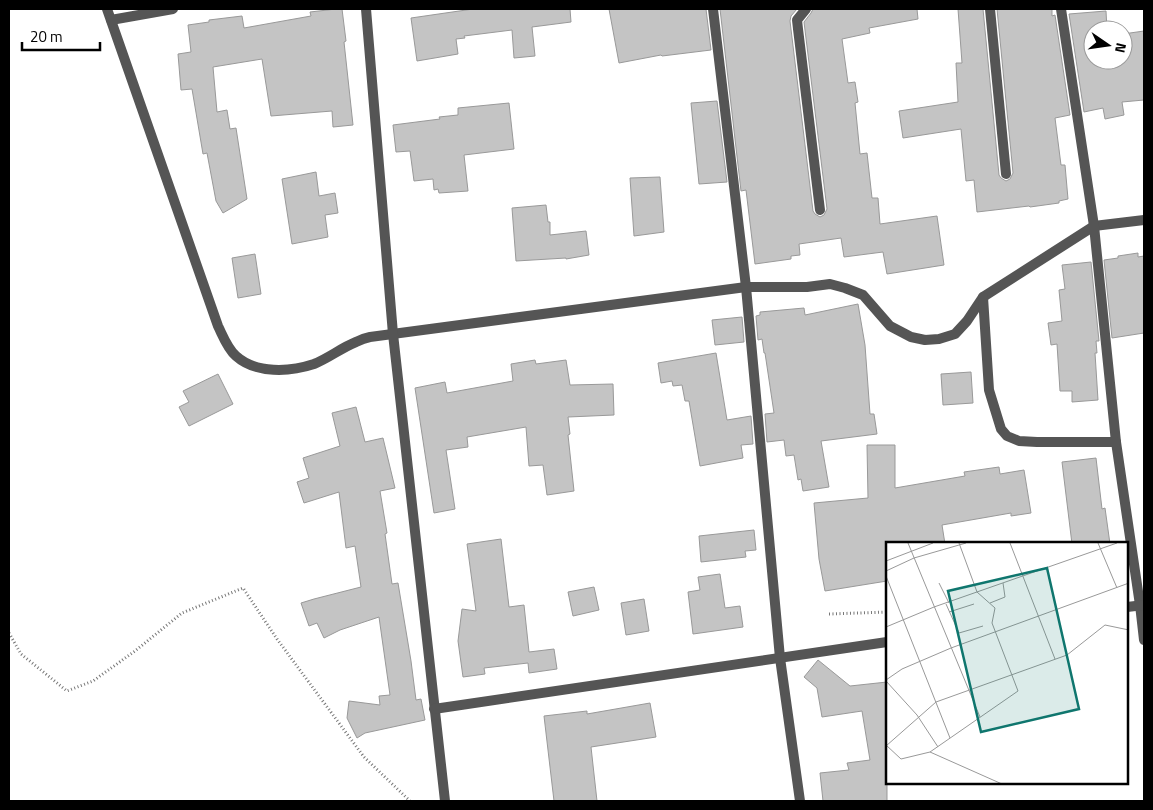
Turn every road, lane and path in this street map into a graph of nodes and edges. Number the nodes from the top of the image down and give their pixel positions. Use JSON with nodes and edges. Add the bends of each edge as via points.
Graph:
{"nodes":[{"id":1,"x":107,"y":9,"type":"edge"},
{"id":2,"x":173,"y":9,"type":"edge"},
{"id":3,"x":366,"y":9,"type":"edge"},
{"id":4,"x":713,"y":9,"type":"edge"},
{"id":5,"x":806,"y":9,"type":"edge"},
{"id":6,"x":990,"y":9,"type":"edge"},
{"id":7,"x":1061,"y":9,"type":"edge"},
{"id":8,"x":111,"y":20,"type":"junction"},
{"id":9,"x":1006,"y":174,"type":"dead end"},
{"id":10,"x":820,"y":210,"type":"dead end"},
{"id":11,"x":1144,"y":220,"type":"edge"},
{"id":12,"x":1094,"y":226,"type":"junction"},
{"id":13,"x":746,"y":288,"type":"junction"},
{"id":14,"x":983,"y":297,"type":"junction"},
{"id":15,"x":393,"y":334,"type":"junction"},
{"id":16,"x":1116,"y":442,"type":"junction"},
{"id":17,"x":1142,"y":605,"type":"edge"},
{"id":18,"x":1128,"y":607,"type":"edge"},
{"id":19,"x":886,"y":612,"type":"edge"},
{"id":20,"x":830,"y":614,"type":"dead end"},
{"id":21,"x":9,"y":633,"type":"edge"},
{"id":22,"x":1144,"y":640,"type":"edge"},
{"id":23,"x":886,"y":642,"type":"edge"},
{"id":24,"x":780,"y":658,"type":"junction"},
{"id":25,"x":434,"y":709,"type":"junction"},
{"id":26,"x":410,"y":801,"type":"edge"},
{"id":27,"x":444,"y":801,"type":"edge"},
{"id":28,"x":800,"y":801,"type":"edge"}],
"edges":[{"from":1,"to":8,"type":"street"},
{"from":2,"to":8,"type":"street"},
{"from":3,"to":15,"type":"street"},
{"from":4,"to":13,"type":"street"},
{"from":5,"to":10,"type":"street","via":[[797,20]]},
{"from":6,"to":9,"type":"street"},
{"from":7,"to":12,"type":"street"},
{"from":8,"to":15,"type":"street","via":[[218,326],[235,355],[257,368],[294,368],[314,364],[370,337]]},
{"from":11,"to":12,"type":"street"},
{"from":12,"to":14,"type":"street"},
{"from":12,"to":16,"type":"street"},
{"from":13,"to":14,"type":"street","via":[[830,284],[845,288],[863,295],[890,326],[925,340],[955,334]]},
{"from":13,"to":15,"type":"street"},
{"from":13,"to":24,"type":"street"},
{"from":14,"to":16,"type":"street","via":[[989,390],[1001,429],[1007,436],[1019,441],[1037,442]]},
{"from":15,"to":25,"type":"street"},
{"from":16,"to":17,"type":"street"},
{"from":17,"to":18,"type":"street"},
{"from":17,"to":22,"type":"street"},
{"from":19,"to":20,"type":"path"},
{"from":21,"to":26,"type":"path","via":[[21,654],[67,691],[93,681],[182,613],[243,588],[364,758]]},
{"from":23,"to":24,"type":"street"},
{"from":24,"to":25,"type":"street"},
{"from":24,"to":28,"type":"street"},
{"from":25,"to":27,"type":"street"}]}
